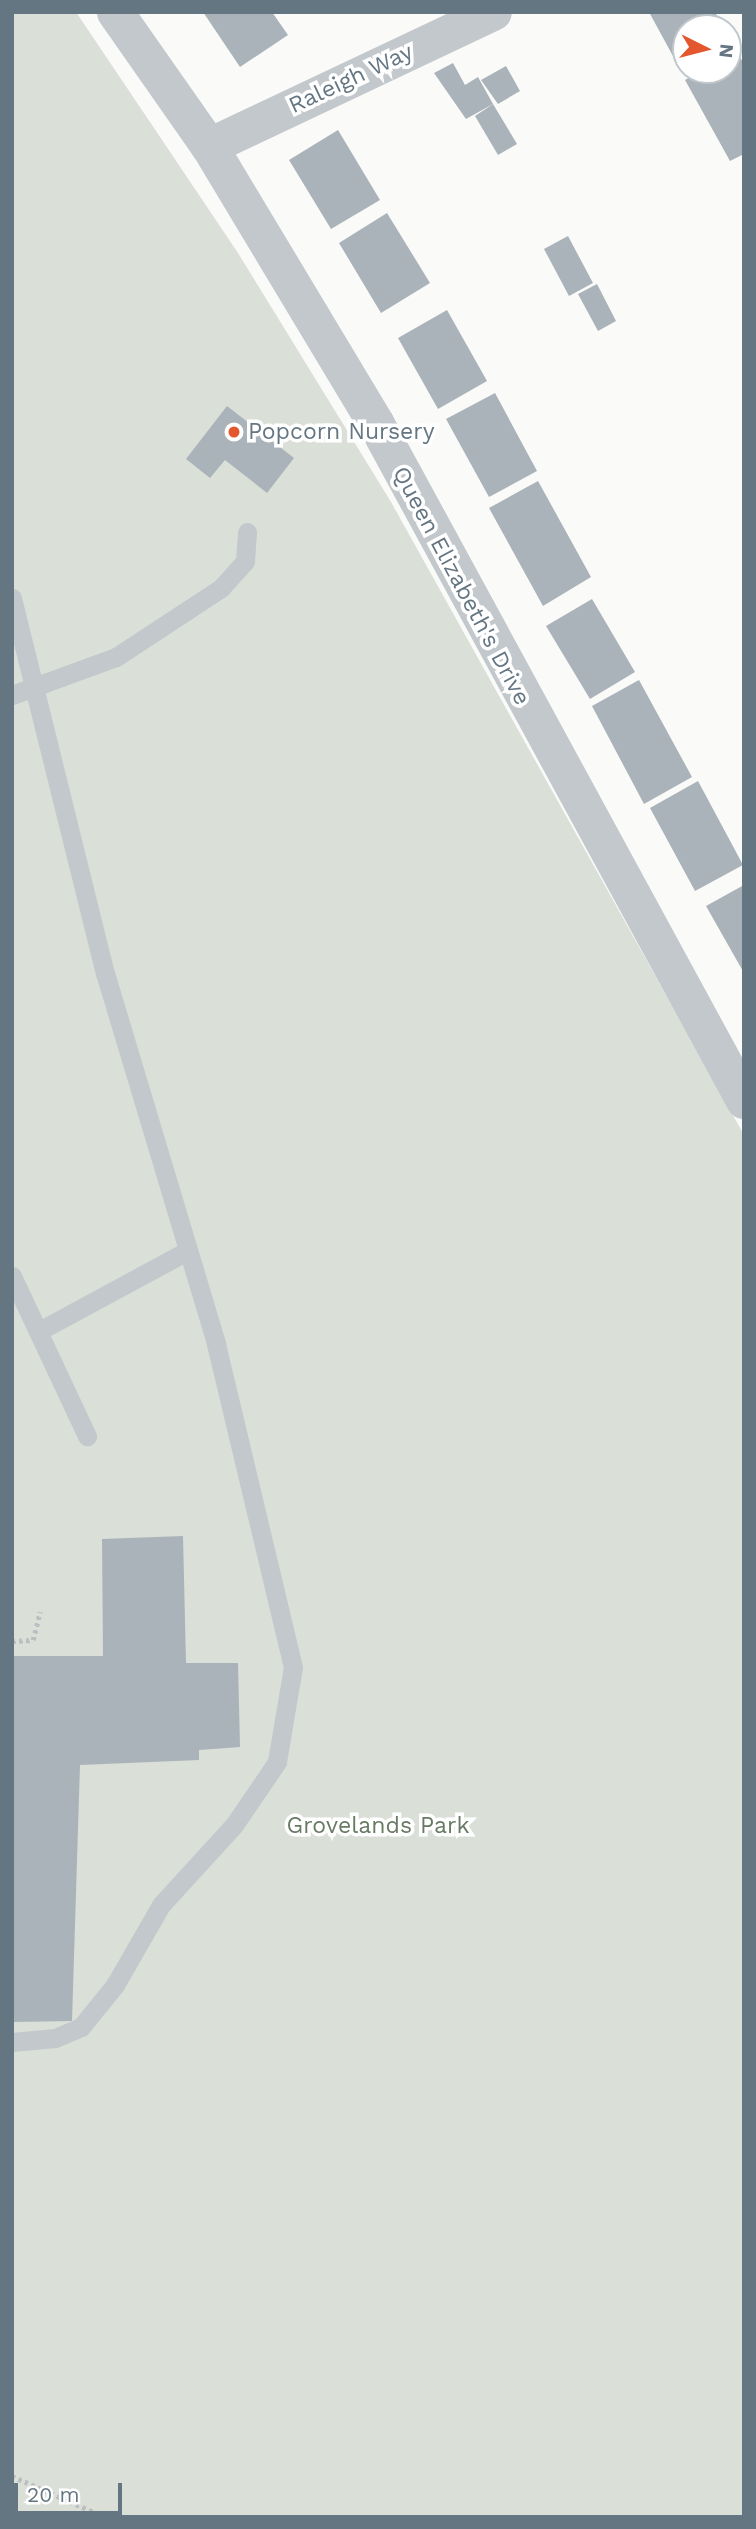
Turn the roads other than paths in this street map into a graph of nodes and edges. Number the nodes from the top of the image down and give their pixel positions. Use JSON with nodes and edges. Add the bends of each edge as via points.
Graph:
{"nodes":[{"id":1,"x":115,"y":12,"type":"edge"},
{"id":2,"x":493,"y":12,"type":"edge"},
{"id":3,"x":209,"y":146,"type":"junction"},
{"id":4,"x":247,"y":532,"type":"dead end"},
{"id":5,"x":12,"y":597,"type":"edge"},
{"id":6,"x":35,"y":688,"type":"junction"},
{"id":7,"x":12,"y":695,"type":"edge"},
{"id":8,"x":744,"y":1100,"type":"edge"},
{"id":9,"x":187,"y":1251,"type":"junction"},
{"id":10,"x":12,"y":1276,"type":"edge"},
{"id":11,"x":39,"y":1331,"type":"junction"},
{"id":12,"x":87,"y":1436,"type":"dead end"},
{"id":13,"x":12,"y":2042,"type":"edge"}],
"edges":[{"from":1,"to":3,"type":"street","name":"Queen Elizabeth's Drive"},
{"from":2,"to":3,"type":"street","name":"Raleigh Way"},
{"from":3,"to":8,"type":"street","name":"Queen Elizabeth's Drive","via":[[376,424]]},
{"from":4,"to":6,"type":"lane","via":[[245,561],[221,588],[116,657]]},
{"from":5,"to":6,"type":"lane"},
{"from":6,"to":7,"type":"lane"},
{"from":6,"to":9,"type":"lane","via":[[105,973]]},
{"from":9,"to":11,"type":"lane"},
{"from":9,"to":13,"type":"lane","via":[[216,1344],[293,1668],[277,1762],[234,1825],[162,1905],[115,1985],[80,2027],[55,2038]]},
{"from":10,"to":11,"type":"lane"},
{"from":11,"to":12,"type":"lane"}]}
